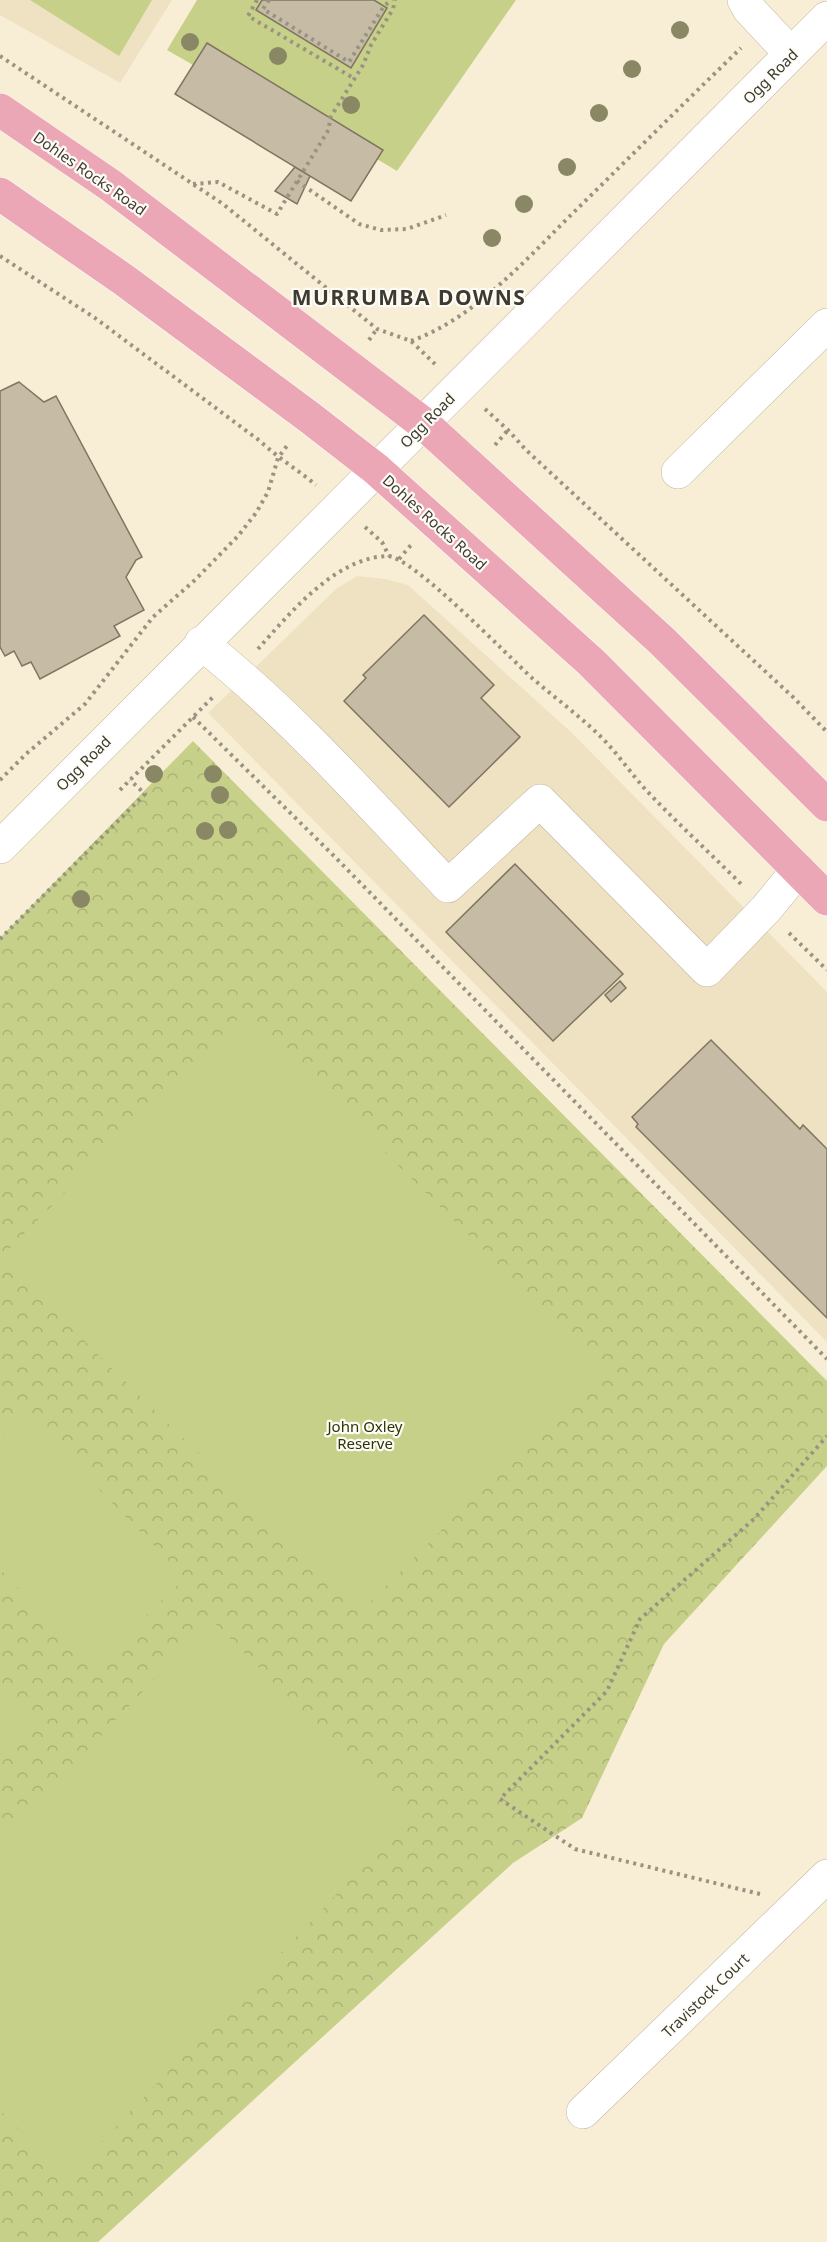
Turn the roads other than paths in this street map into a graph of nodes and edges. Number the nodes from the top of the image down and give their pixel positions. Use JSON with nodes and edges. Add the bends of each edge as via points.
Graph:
{"nodes":[{"id":1,"x":744,"y":0,"type":"edge"},
{"id":2,"x":827,"y":18,"type":"edge"},
{"id":3,"x":791,"y":54,"type":"junction"},
{"id":4,"x":0,"y":110,"type":"edge"},
{"id":5,"x":0,"y":195,"type":"edge"},
{"id":6,"x":827,"y":324,"type":"edge"},
{"id":7,"x":424,"y":424,"type":"junction"},
{"id":8,"x":376,"y":470,"type":"junction"},
{"id":9,"x":678,"y":472,"type":"dead end"},
{"id":10,"x":201,"y":644,"type":"junction"},
{"id":11,"x":827,"y":805,"type":"edge"},
{"id":12,"x":0,"y":847,"type":"edge"},
{"id":13,"x":798,"y":870,"type":"junction"},
{"id":14,"x":827,"y":899,"type":"edge"},
{"id":15,"x":827,"y":1876,"type":"edge"},
{"id":16,"x":583,"y":2112,"type":"dead end"}],
"edges":[{"from":1,"to":3,"type":"street"},
{"from":2,"to":3,"type":"street","name":"Ogg Road"},
{"from":3,"to":7,"type":"street","name":"Ogg Road"},
{"from":4,"to":7,"type":"main road","name":"Dohles Rocks Road","via":[[110,185]]},
{"from":5,"to":8,"type":"main road","name":"Dohles Rocks Road","via":[[124,280]]},
{"from":6,"to":9,"type":"street"},
{"from":7,"to":8,"type":"street","name":"Ogg Road"},
{"from":7,"to":11,"type":"main road","name":"Dohles Rocks Road","via":[[662,641]]},
{"from":8,"to":10,"type":"street","name":"Ogg Road"},
{"from":8,"to":13,"type":"main road","name":"Dohles Rocks Road","via":[[591,663]]},
{"from":10,"to":12,"type":"street","name":"Ogg Road"},
{"from":10,"to":13,"type":"street","via":[[238,672],[302,732],[448,886],[540,801],[707,970]]},
{"from":13,"to":14,"type":"main road","name":"Dohles Rocks Road"},
{"from":15,"to":16,"type":"street","name":"Travistock Court"}]}
